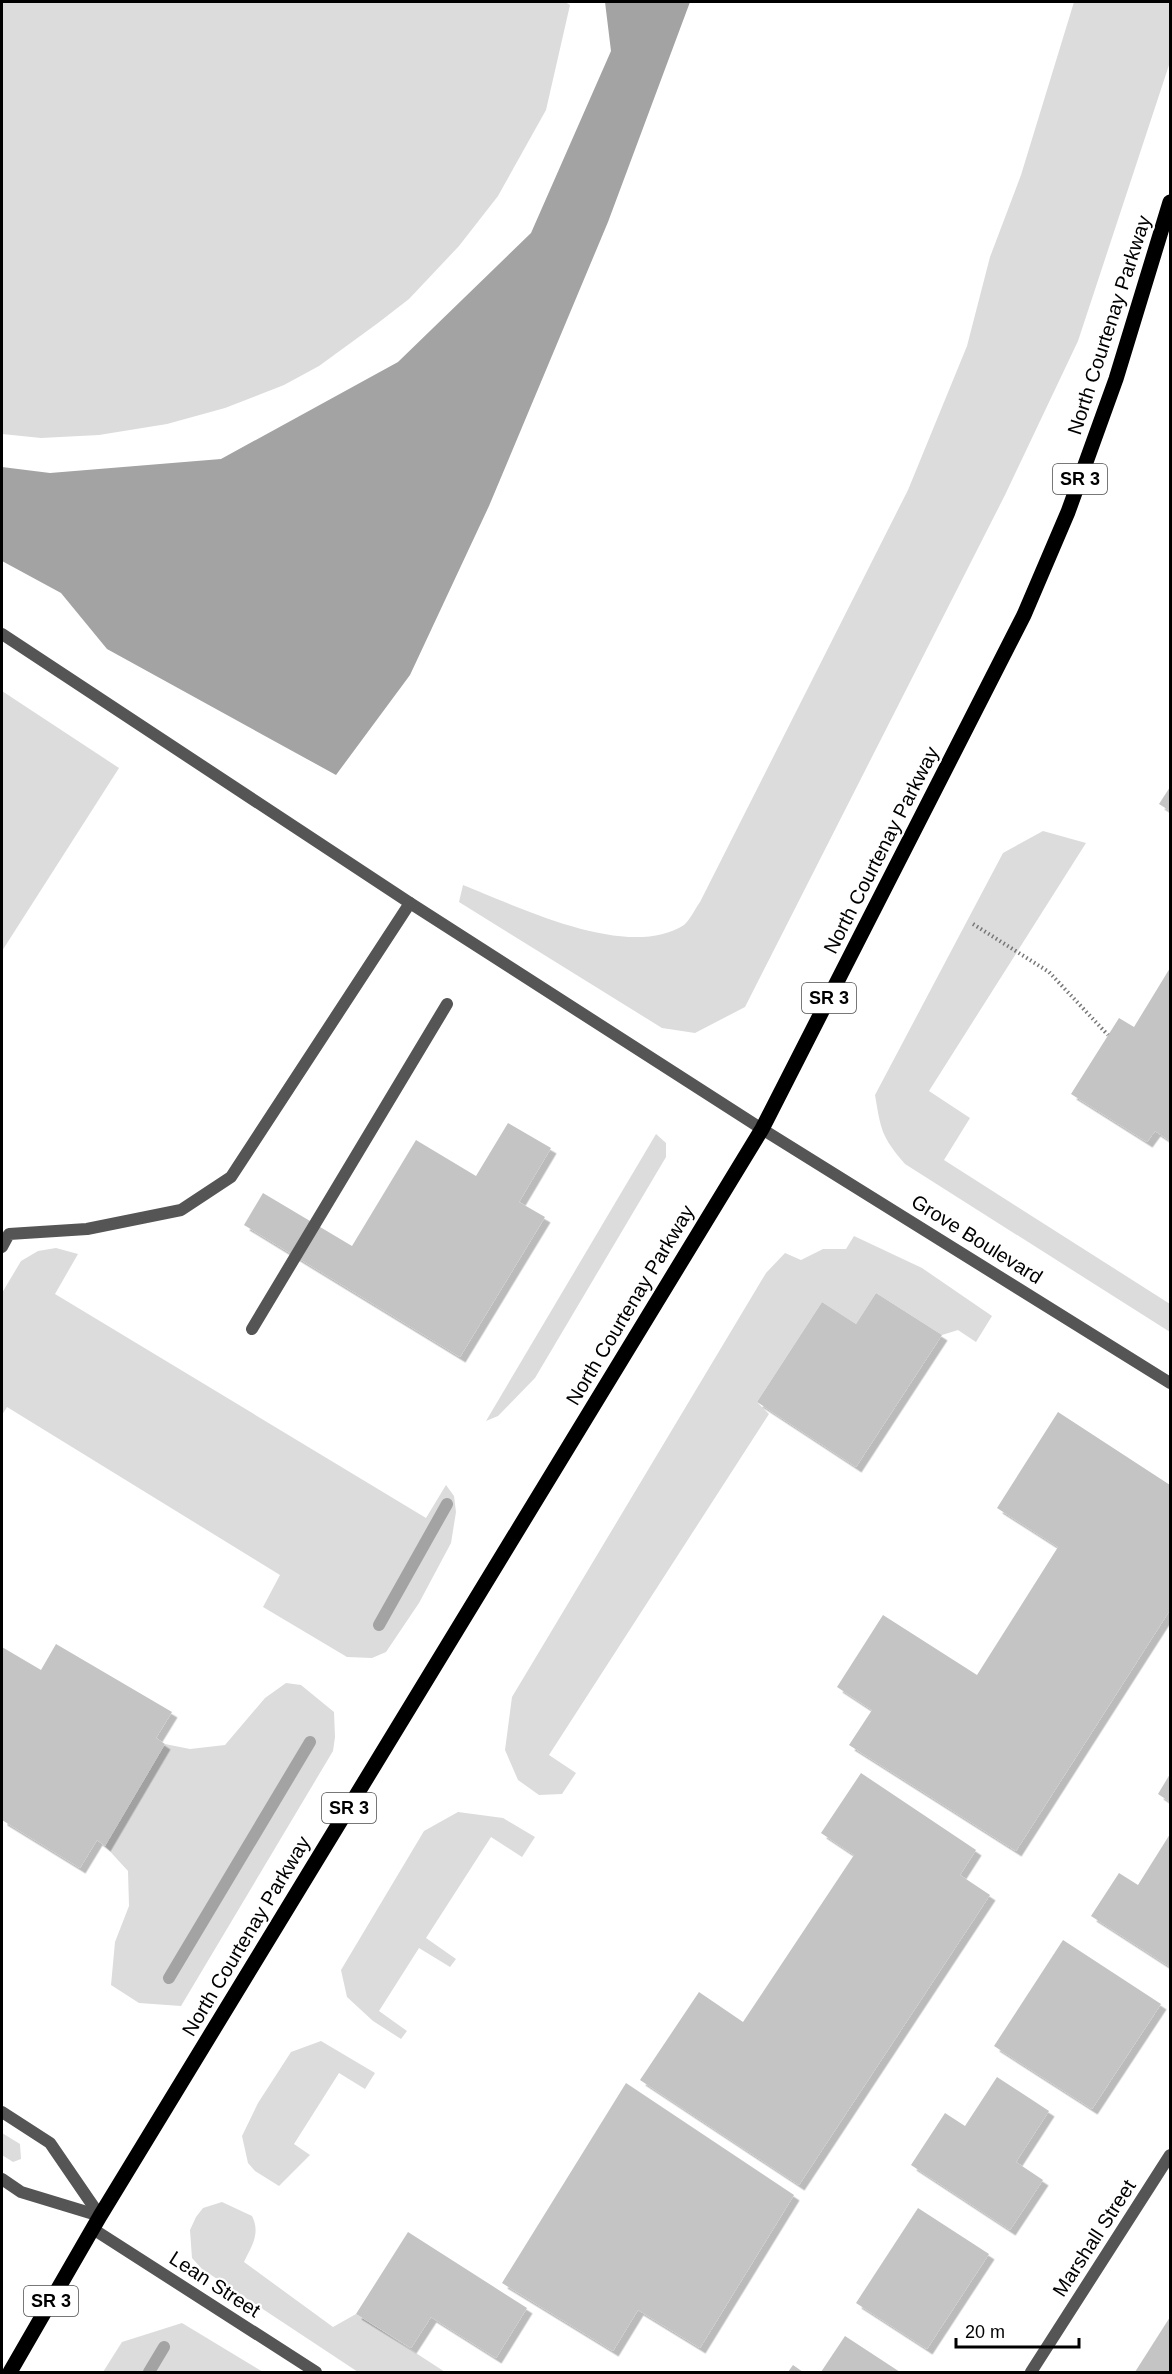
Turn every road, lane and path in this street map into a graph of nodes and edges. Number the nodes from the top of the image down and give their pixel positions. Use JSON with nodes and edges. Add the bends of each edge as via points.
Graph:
{"nodes":[{"id":1,"x":1170,"y":202,"type":"edge"},
{"id":2,"x":2,"y":634,"type":"edge"},
{"id":3,"x":411,"y":903,"type":"junction"},
{"id":4,"x":973,"y":924,"type":"dead end"},
{"id":5,"x":447,"y":1004,"type":"dead end"},
{"id":6,"x":1108,"y":1035,"type":"dead end"},
{"id":7,"x":762,"y":1129,"type":"junction"},
{"id":8,"x":2,"y":1246,"type":"edge"},
{"id":9,"x":252,"y":1329,"type":"dead end"},
{"id":10,"x":1170,"y":1383,"type":"edge"},
{"id":11,"x":2,"y":2112,"type":"edge"},
{"id":12,"x":1170,"y":2155,"type":"edge"},
{"id":13,"x":2,"y":2179,"type":"edge"},
{"id":14,"x":96,"y":2223,"type":"junction"},
{"id":15,"x":10,"y":2373,"type":"edge"},
{"id":16,"x":316,"y":2373,"type":"edge"},
{"id":17,"x":1031,"y":2373,"type":"edge"}],
"edges":[{"from":1,"to":7,"type":"main road","name":"North Courtenay Parkway","number":"SR 3","via":[[1116,379],[1068,512],[1024,615]]},
{"from":2,"to":3,"type":"street","name":"Grove Boulevard"},
{"from":3,"to":7,"type":"street","name":"Grove Boulevard"},
{"from":3,"to":8,"type":"street","via":[[231,1177],[181,1210],[87,1229],[9,1234]]},
{"from":4,"to":6,"type":"path","via":[[1049,972]]},
{"from":5,"to":9,"type":"street"},
{"from":7,"to":10,"type":"street","name":"Grove Boulevard"},
{"from":7,"to":14,"type":"main road","name":"North Courtenay Parkway","number":"SR 3"},
{"from":11,"to":14,"type":"street","via":[[50,2143]]},
{"from":12,"to":17,"type":"street","name":"Marshall Street"},
{"from":13,"to":14,"type":"street","via":[[21,2192]]},
{"from":14,"to":15,"type":"main road","name":"North Courtenay Parkway","number":"SR 3"},
{"from":14,"to":16,"type":"street","name":"Lean Street"}]}
